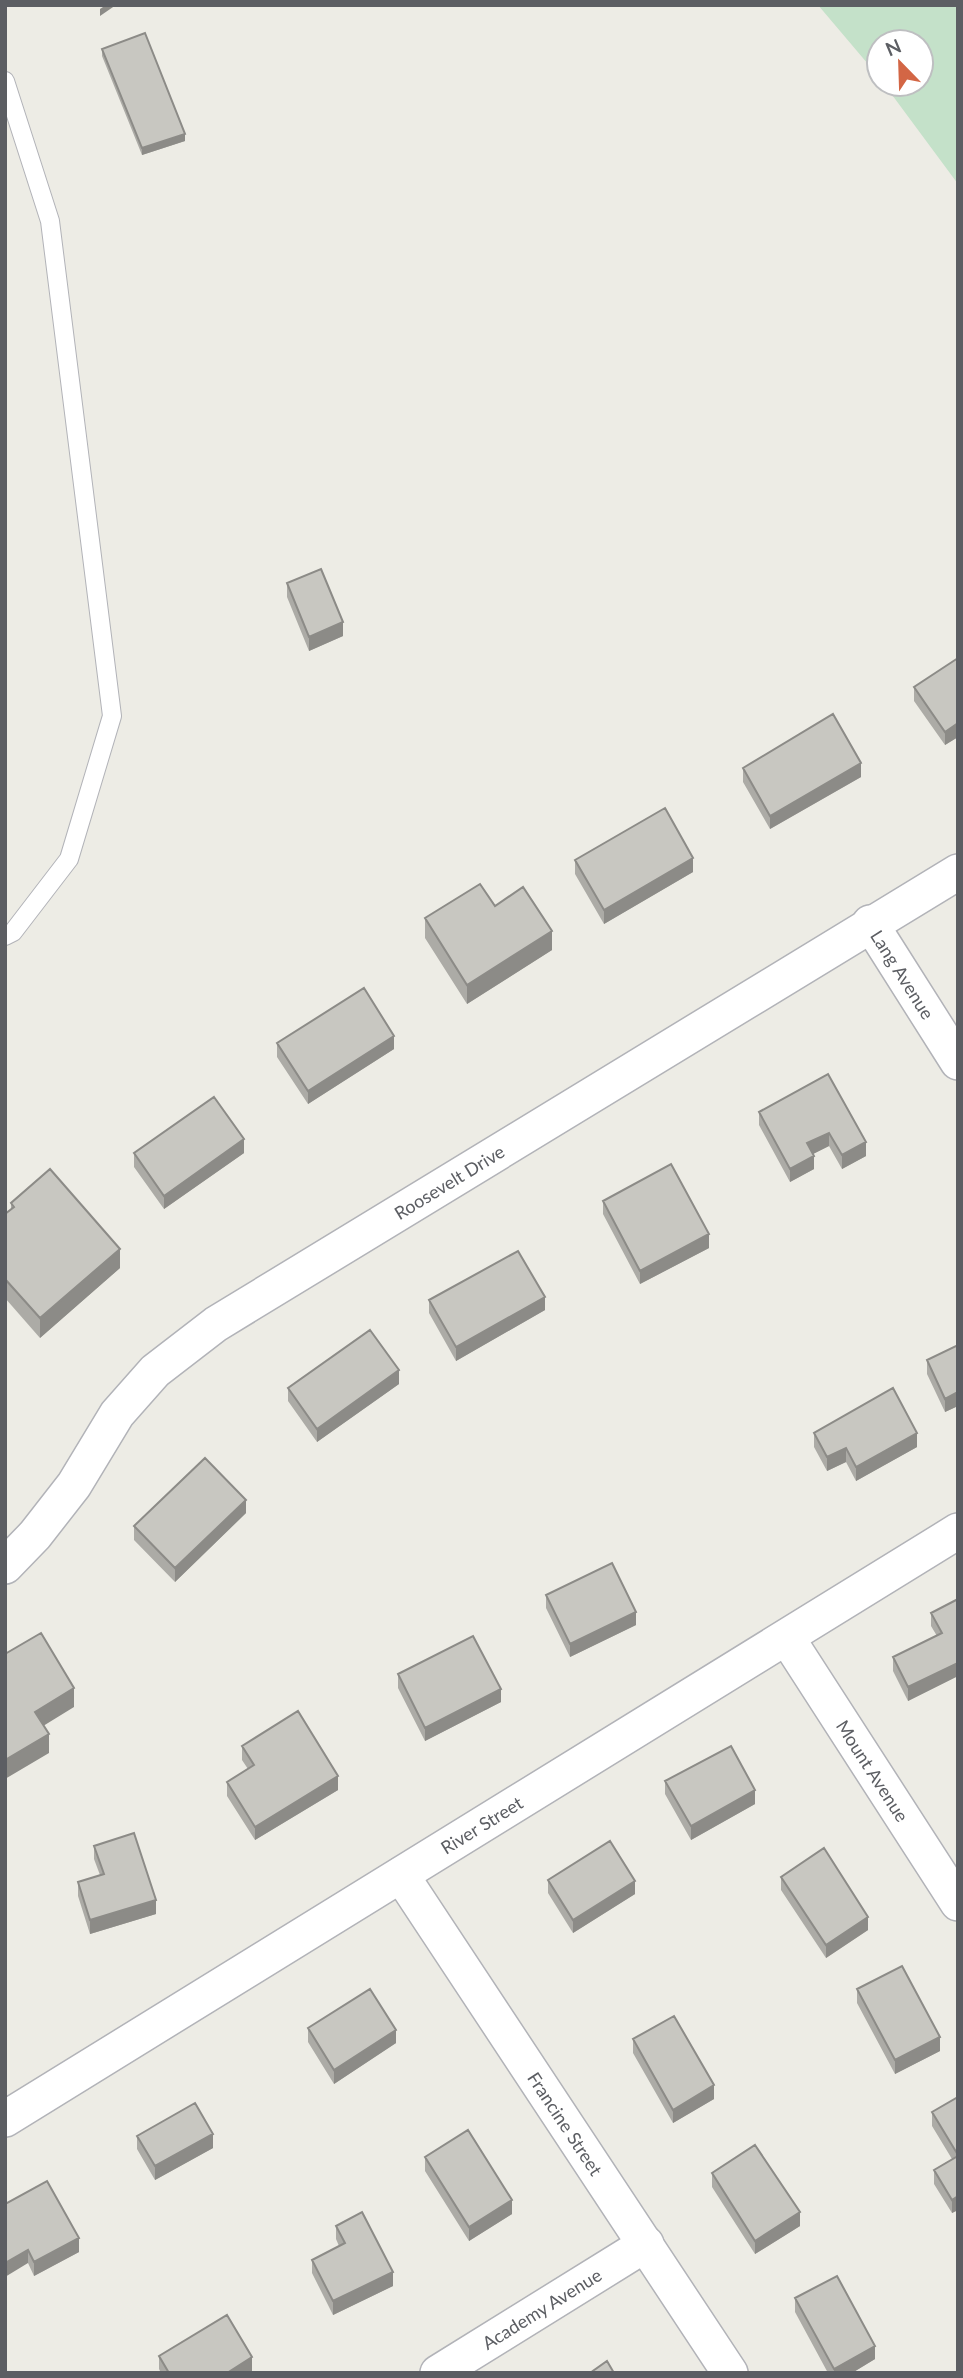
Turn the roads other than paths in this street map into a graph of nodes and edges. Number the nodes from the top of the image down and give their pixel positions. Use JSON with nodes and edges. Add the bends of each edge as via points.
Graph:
{"nodes":[{"id":1,"x":5,"y":81,"type":"edge"},
{"id":2,"x":958,"y":872,"type":"edge"},
{"id":3,"x":870,"y":923,"type":"junction"},
{"id":4,"x":5,"y":936,"type":"edge"},
{"id":5,"x":958,"y":1062,"type":"edge"},
{"id":6,"x":958,"y":1531,"type":"edge"},
{"id":7,"x":5,"y":1566,"type":"edge"},
{"id":8,"x":787,"y":1638,"type":"junction"},
{"id":9,"x":401,"y":1875,"type":"junction"},
{"id":10,"x":958,"y":1903,"type":"edge"},
{"id":11,"x":5,"y":2119,"type":"edge"},
{"id":12,"x":646,"y":2244,"type":"junction"},
{"id":13,"x":438,"y":2373,"type":"edge"},
{"id":14,"x":730,"y":2373,"type":"edge"}],
"edges":[{"from":1,"to":4,"type":"lane","via":[[50,221],[112,716],[69,859],[13,932]]},
{"from":2,"to":3,"type":"street","name":"Roosevelt Drive"},
{"from":3,"to":5,"type":"street","name":"Lang Avenue"},
{"from":3,"to":7,"type":"street","name":"Roosevelt Drive","via":[[216,1324],[155,1371],[117,1414],[74,1485]]},
{"from":6,"to":8,"type":"street","name":"River Street"},
{"from":8,"to":9,"type":"street","name":"River Street"},
{"from":8,"to":10,"type":"street","name":"Mount Avenue"},
{"from":9,"to":11,"type":"street","name":"River Street"},
{"from":9,"to":12,"type":"street","name":"Francine Street"},
{"from":12,"to":13,"type":"street","name":"Academy Avenue"},
{"from":12,"to":14,"type":"street","name":"Francine Street"}]}
